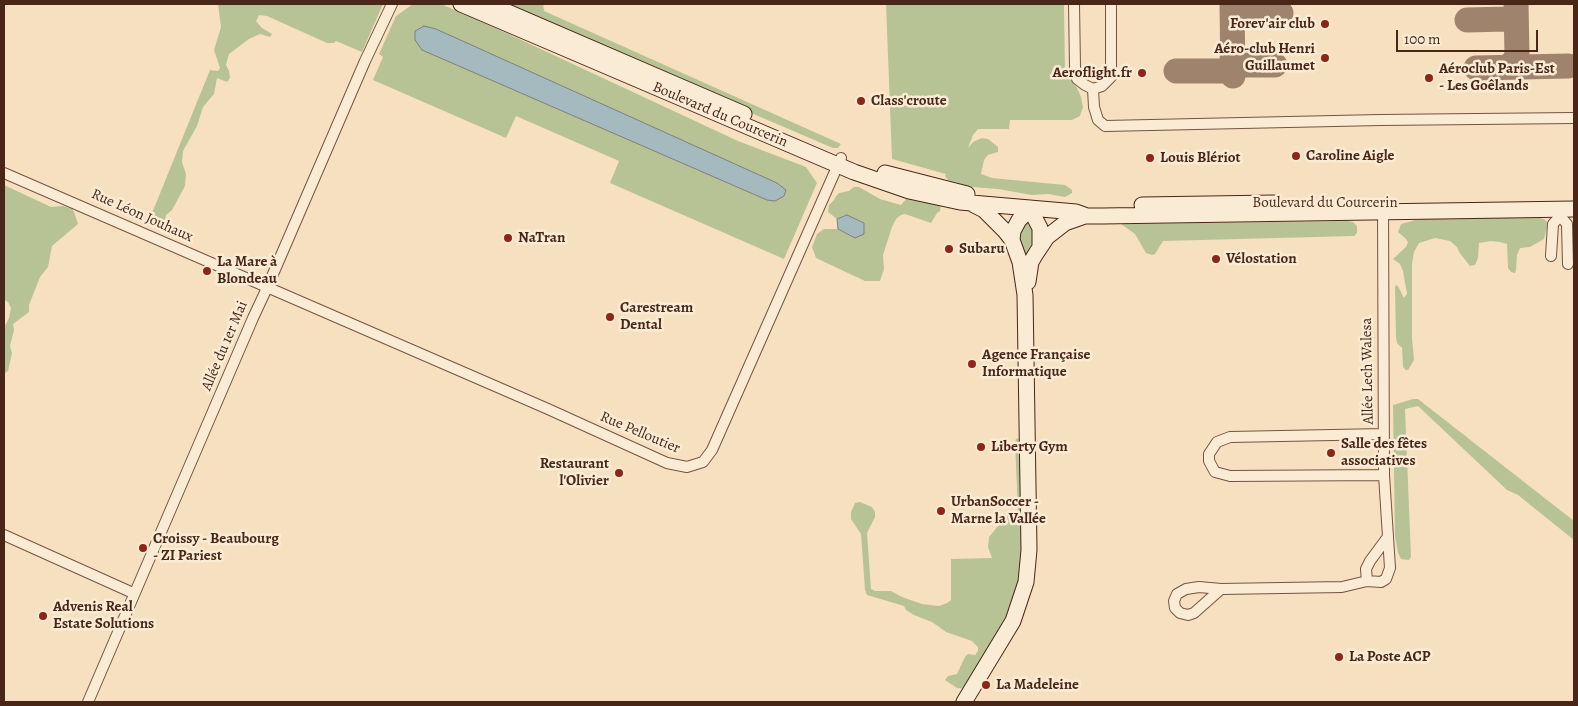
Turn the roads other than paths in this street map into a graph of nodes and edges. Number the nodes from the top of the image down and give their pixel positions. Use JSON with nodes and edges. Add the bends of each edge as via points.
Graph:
{"nodes":[{"id":1,"x":392,"y":4,"type":"edge"},
{"id":2,"x":461,"y":4,"type":"edge"},
{"id":3,"x":489,"y":4,"type":"edge"},
{"id":4,"x":1074,"y":4,"type":"edge"},
{"id":5,"x":1111,"y":4,"type":"edge"},
{"id":6,"x":1093,"y":89,"type":"junction"},
{"id":7,"x":1574,"y":118,"type":"edge"},
{"id":8,"x":840,"y":162,"type":"junction"},
{"id":9,"x":4,"y":173,"type":"edge"},
{"id":10,"x":979,"y":204,"type":"junction"},
{"id":11,"x":1566,"y":207,"type":"edge"},
{"id":12,"x":1383,"y":208,"type":"junction"},
{"id":13,"x":1030,"y":209,"type":"junction"},
{"id":14,"x":1081,"y":214,"type":"junction"},
{"id":15,"x":1012,"y":240,"type":"junction"},
{"id":16,"x":1040,"y":245,"type":"junction"},
{"id":17,"x":1551,"y":256,"type":"dead end"},
{"id":18,"x":1568,"y":264,"type":"dead end"},
{"id":19,"x":267,"y":288,"type":"junction"},
{"id":20,"x":1025,"y":295,"type":"junction"},
{"id":21,"x":1384,"y":434,"type":"junction"},
{"id":22,"x":1384,"y":475,"type":"junction"},
{"id":23,"x":4,"y":535,"type":"edge"},
{"id":24,"x":1387,"y":538,"type":"junction"},
{"id":25,"x":1368,"y":581,"type":"junction"},
{"id":26,"x":1220,"y":589,"type":"dead end"},
{"id":27,"x":134,"y":593,"type":"junction"},
{"id":28,"x":88,"y":702,"type":"edge"},
{"id":29,"x":964,"y":702,"type":"edge"}],
"edges":[{"from":1,"to":19,"type":"street","name":"Allée du 1er Mai"},
{"from":2,"to":8,"type":"main road","name":"Boulevard du Courcerin"},
{"from":3,"to":8,"type":"main road","name":"Boulevard du Courcerin","via":[[630,64]]},
{"from":4,"to":6,"type":"street","via":[[1077,79]]},
{"from":5,"to":6,"type":"street","via":[[1111,77]]},
{"from":6,"to":7,"type":"street","via":[[1098,120],[1105,126]]},
{"from":8,"to":10,"type":"main road","name":"Boulevard du Courcerin","via":[[909,190]]},
{"from":8,"to":19,"type":"street","name":"Rue Pelloutier","via":[[717,440],[707,458],[692,467],[667,463]]},
{"from":9,"to":19,"type":"street","name":"Rue Léon Jouhaux"},
{"from":10,"to":13,"type":"main road","name":"Boulevard du Courcerin"},
{"from":10,"to":15,"type":"main road"},
{"from":11,"to":12,"type":"main road","name":"Boulevard du Courcerin"},
{"from":11,"to":17,"type":"street","via":[[1553,224]]},
{"from":11,"to":18,"type":"street"},
{"from":12,"to":14,"type":"main road","name":"Boulevard du Courcerin","via":[[1243,203],[1126,205],[1094,207]]},
{"from":12,"to":21,"type":"street","name":"Allée Lech Walesa"},
{"from":13,"to":14,"type":"main road","name":"Boulevard du Courcerin"},
{"from":13,"to":15,"type":"main road","via":[[1019,220]]},
{"from":13,"to":16,"type":"main road","via":[[1040,228]]},
{"from":14,"to":16,"type":"main road"},
{"from":15,"to":20,"type":"main road","via":[[1020,262]]},
{"from":16,"to":20,"type":"main road","via":[[1032,262]]},
{"from":19,"to":27,"type":"street","name":"Allée du 1er Mai"},
{"from":20,"to":29,"type":"main road","via":[[1029,542],[1026,582],[1012,621]]},
{"from":21,"to":22,"type":"street","name":"Allée Lech Walesa"},
{"from":21,"to":22,"type":"street","via":[[1230,437],[1217,442],[1209,454],[1209,461],[1215,472],[1230,476]]},
{"from":22,"to":24,"type":"street","name":"Allée Lech Walesa"},
{"from":23,"to":27,"type":"street"},
{"from":24,"to":25,"type":"street","via":[[1366,569]]},
{"from":24,"to":25,"type":"street","name":"Allée Lech Walesa","via":[[1389,574],[1381,582]]},
{"from":25,"to":26,"type":"street","name":"Allée Lech Walesa","via":[[1342,587]]},
{"from":27,"to":28,"type":"street","name":"Allée du 1er Mai"}]}
